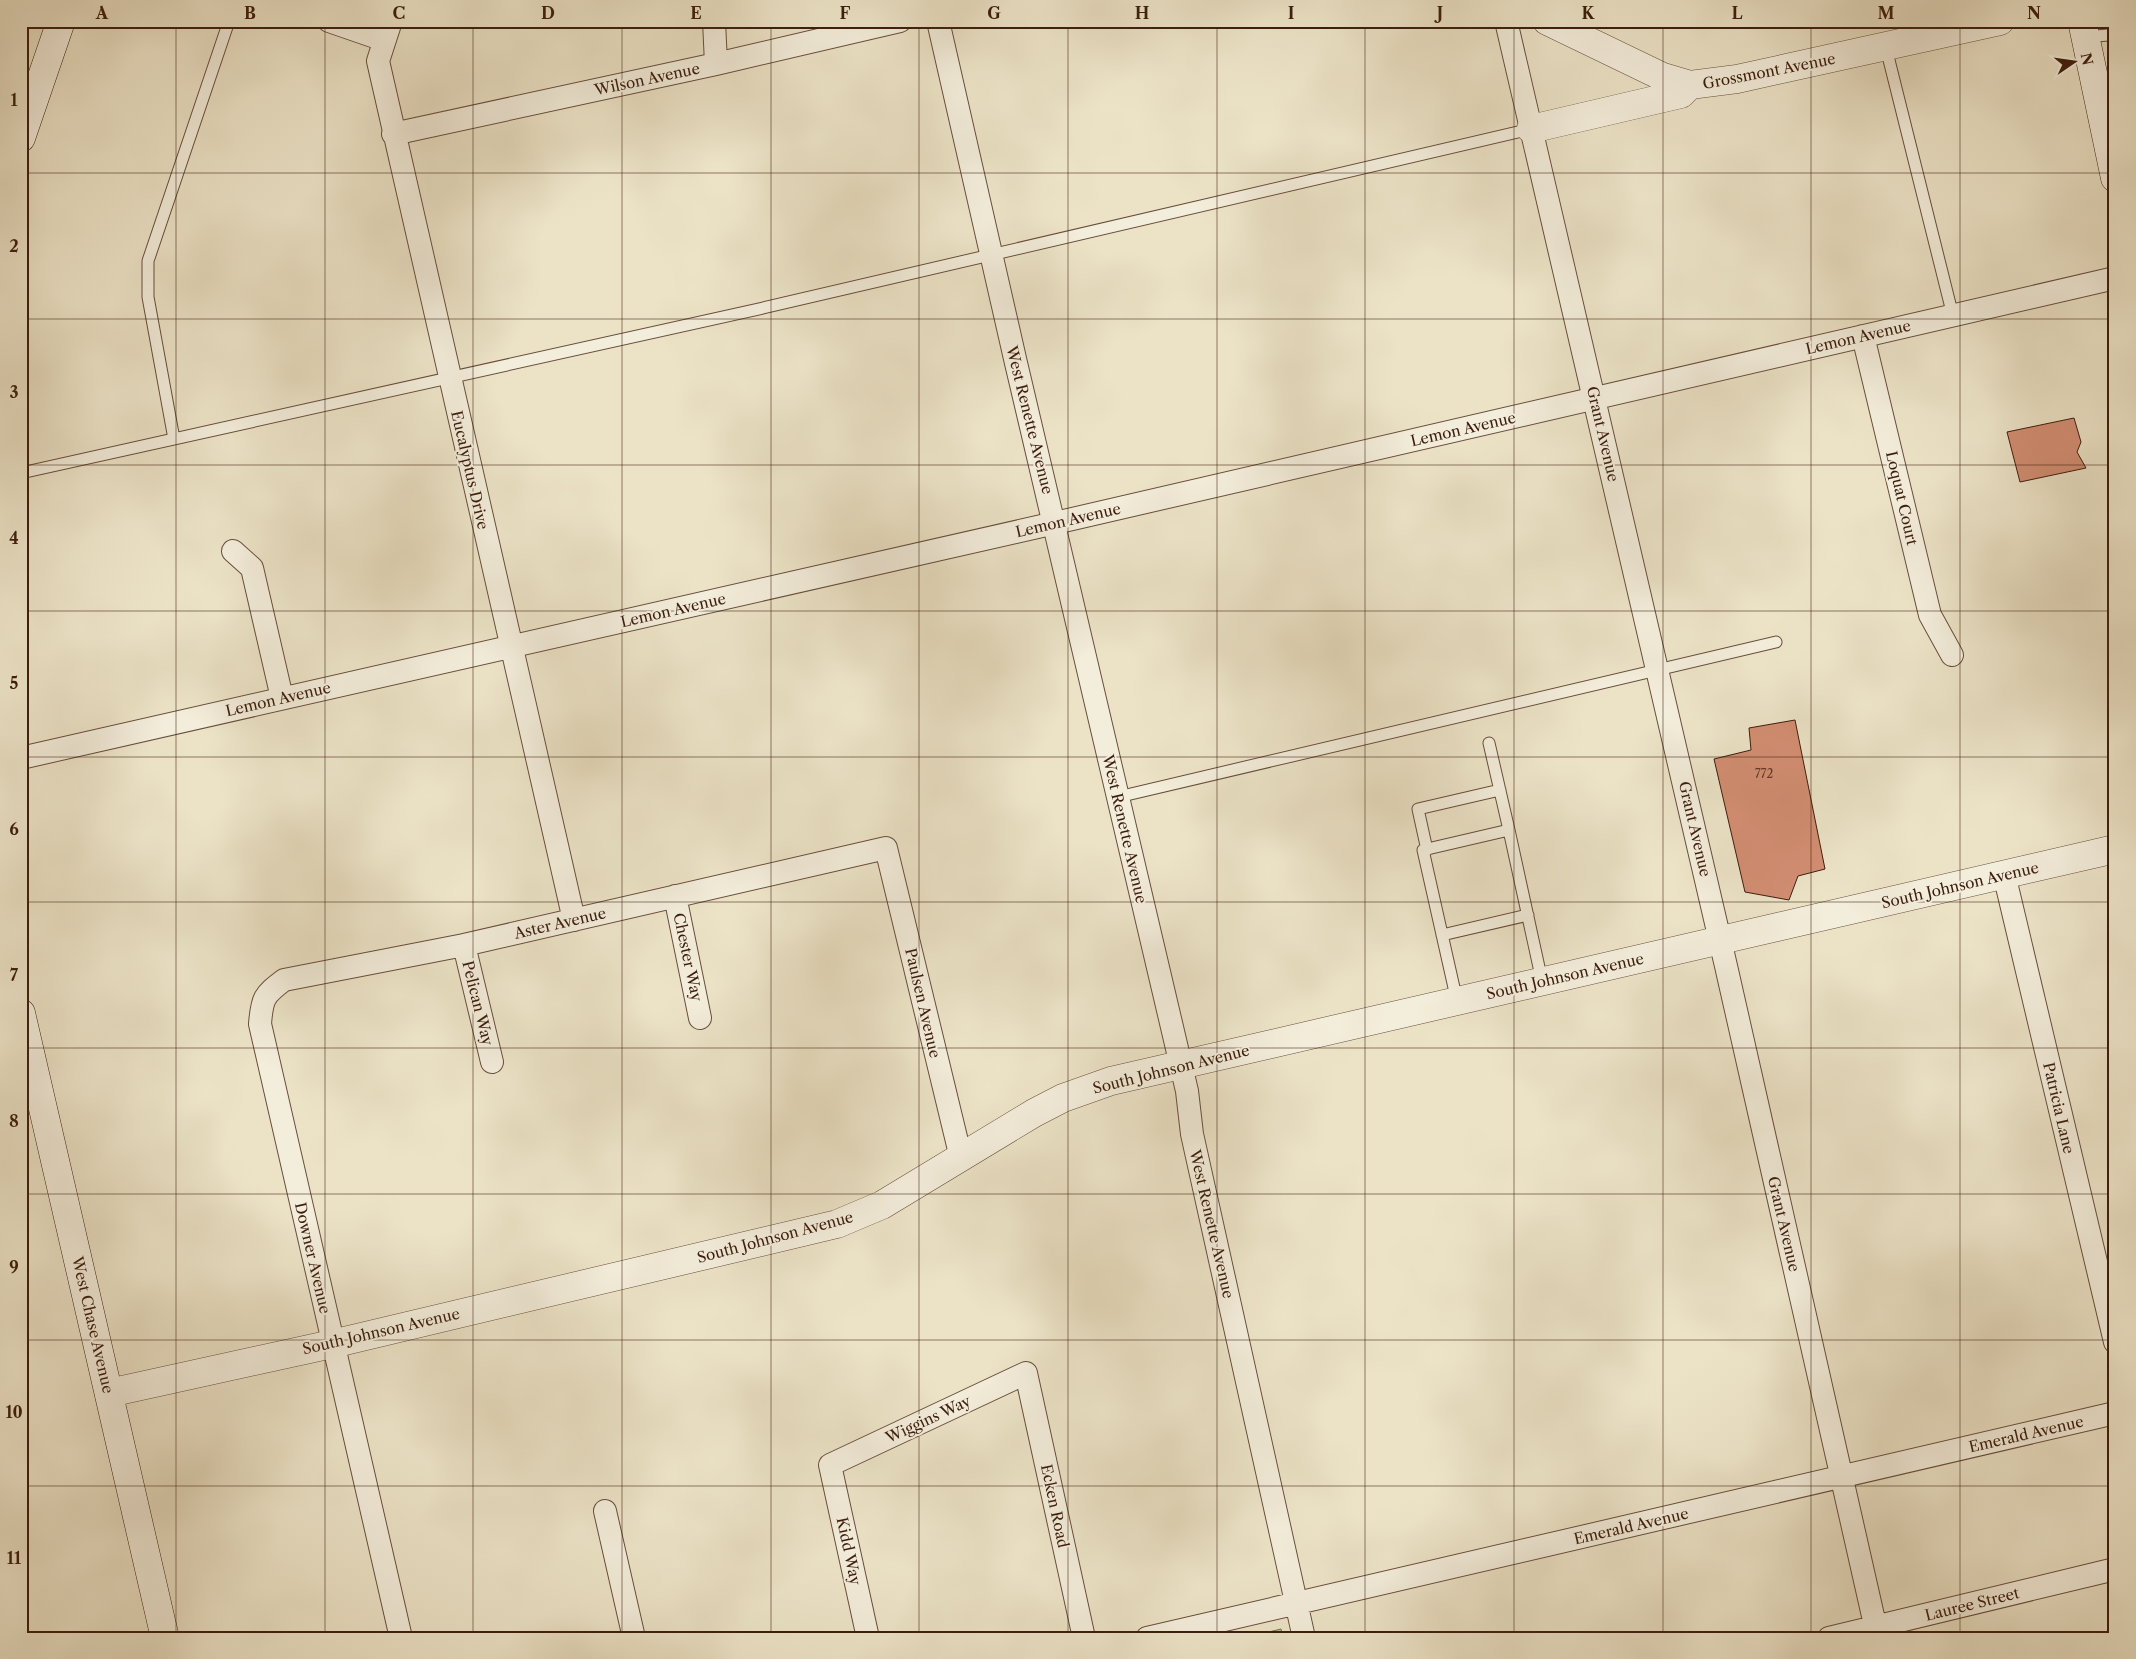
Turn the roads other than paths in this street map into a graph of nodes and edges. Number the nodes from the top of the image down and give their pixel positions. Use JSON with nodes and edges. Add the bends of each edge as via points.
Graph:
{"nodes":[{"id":1,"x":62,"y":21,"type":"edge"},
{"id":2,"x":229,"y":21,"type":"edge"},
{"id":3,"x":329,"y":21,"type":"edge"},
{"id":4,"x":714,"y":21,"type":"edge"},
{"id":5,"x":900,"y":21,"type":"edge"},
{"id":6,"x":938,"y":21,"type":"edge"},
{"id":7,"x":1506,"y":21,"type":"edge"},
{"id":8,"x":1547,"y":21,"type":"edge"},
{"id":9,"x":1986,"y":23,"type":"edge"},
{"id":10,"x":2084,"y":29,"type":"edge"},
{"id":11,"x":387,"y":31,"type":"edge"},
{"id":12,"x":2115,"y":39,"type":"edge"},
{"id":13,"x":1886,"y":48,"type":"junction"},
{"id":14,"x":716,"y":64,"type":"junction"},
{"id":15,"x":1690,"y":85,"type":"junction"},
{"id":16,"x":1531,"y":129,"type":"junction"},
{"id":17,"x":393,"y":134,"type":"junction"},
{"id":18,"x":21,"y":138,"type":"edge"},
{"id":19,"x":2115,"y":178,"type":"edge"},
{"id":20,"x":991,"y":255,"type":"junction"},
{"id":21,"x":2115,"y":278,"type":"edge"},
{"id":22,"x":1953,"y":316,"type":"junction"},
{"id":23,"x":1863,"y":336,"type":"junction"},
{"id":24,"x":449,"y":379,"type":"junction"},
{"id":25,"x":1594,"y":398,"type":"junction"},
{"id":26,"x":174,"y":439,"type":"junction"},
{"id":27,"x":21,"y":473,"type":"edge"},
{"id":28,"x":1055,"y":523,"type":"junction"},
{"id":29,"x":233,"y":551,"type":"dead end"},
{"id":30,"x":1776,"y":642,"type":"dead end"},
{"id":31,"x":511,"y":646,"type":"junction"},
{"id":32,"x":1952,"y":655,"type":"dead end"},
{"id":33,"x":1658,"y":669,"type":"junction"},
{"id":34,"x":282,"y":698,"type":"junction"},
{"id":35,"x":1490,"y":743,"type":"dead end"},
{"id":36,"x":21,"y":758,"type":"edge"},
{"id":37,"x":1500,"y":790,"type":"junction"},
{"id":38,"x":1118,"y":797,"type":"junction"},
{"id":39,"x":1509,"y":830,"type":"junction"},
{"id":40,"x":886,"y":848,"type":"joint"},
{"id":41,"x":2115,"y":849,"type":"edge"},
{"id":42,"x":1428,"y":850,"type":"junction"},
{"id":43,"x":2004,"y":874,"type":"junction"},
{"id":44,"x":675,"y":896,"type":"junction"},
{"id":45,"x":1528,"y":915,"type":"junction"},
{"id":46,"x":574,"y":920,"type":"junction"},
{"id":47,"x":1442,"y":935,"type":"junction"},
{"id":48,"x":1720,"y":940,"type":"junction"},
{"id":49,"x":464,"y":945,"type":"junction"},
{"id":50,"x":1542,"y":982,"type":"junction"},
{"id":51,"x":1456,"y":1001,"type":"junction"},
{"id":52,"x":21,"y":1013,"type":"edge"},
{"id":53,"x":700,"y":1018,"type":"dead end"},
{"id":54,"x":260,"y":1024,"type":"joint"},
{"id":55,"x":26,"y":1059,"type":"edge"},
{"id":56,"x":492,"y":1062,"type":"dead end"},
{"id":57,"x":1181,"y":1064,"type":"junction"},
{"id":58,"x":961,"y":1158,"type":"junction"},
{"id":59,"x":2115,"y":1342,"type":"edge"},
{"id":60,"x":332,"y":1344,"type":"junction"},
{"id":61,"x":1026,"y":1373,"type":"joint"},
{"id":62,"x":109,"y":1393,"type":"junction"},
{"id":63,"x":2115,"y":1413,"type":"edge"},
{"id":64,"x":830,"y":1465,"type":"joint"},
{"id":65,"x":1841,"y":1478,"type":"junction"},
{"id":66,"x":605,"y":1512,"type":"dead end"},
{"id":67,"x":2115,"y":1569,"type":"edge"},
{"id":68,"x":1296,"y":1604,"type":"junction"},
{"id":69,"x":1877,"y":1632,"type":"edge"},
{"id":70,"x":165,"y":1638,"type":"edge"},
{"id":71,"x":401,"y":1638,"type":"edge"},
{"id":72,"x":634,"y":1638,"type":"edge"},
{"id":73,"x":868,"y":1638,"type":"edge"},
{"id":74,"x":1084,"y":1638,"type":"edge"},
{"id":75,"x":1147,"y":1638,"type":"edge"},
{"id":76,"x":1304,"y":1638,"type":"edge"},
{"id":77,"x":1829,"y":1638,"type":"edge"}],
"edges":[{"from":1,"to":18,"type":"street"},
{"from":2,"to":26,"type":"lane","via":[[148,261],[148,297]]},
{"from":3,"to":11,"type":"street"},
{"from":4,"to":14,"type":"street"},
{"from":5,"to":14,"type":"street","name":"Wilson Avenue"},
{"from":6,"to":20,"type":"street","name":"West Renette Avenue"},
{"from":7,"to":16,"type":"street","name":"Grant Avenue"},
{"from":8,"to":15,"type":"street","name":"Grossmont Avenue","via":[[1662,77]]},
{"from":9,"to":13,"type":"street","name":"Grossmont Avenue"},
{"from":10,"to":12,"type":"lane"},
{"from":10,"to":19,"type":"street"},
{"from":11,"to":17,"type":"street","name":"Eucalyptus Drive","via":[[378,61]]},
{"from":13,"to":15,"type":"street","name":"Grossmont Avenue","via":[[1737,79]]},
{"from":13,"to":22,"type":"lane"},
{"from":14,"to":17,"type":"street","name":"Wilson Avenue"},
{"from":15,"to":16,"type":"street","via":[[1681,94]]},
{"from":16,"to":20,"type":"lane"},
{"from":16,"to":25,"type":"street","name":"Grant Avenue"},
{"from":17,"to":24,"type":"street","name":"Eucalyptus Drive"},
{"from":20,"to":24,"type":"lane"},
{"from":20,"to":28,"type":"street","name":"West Renette Avenue"},
{"from":21,"to":22,"type":"street","name":"Lemon Avenue"},
{"from":22,"to":23,"type":"street","name":"Lemon Avenue"},
{"from":23,"to":25,"type":"street","name":"Lemon Avenue"},
{"from":23,"to":32,"type":"street","name":"Loquat Court","via":[[1930,615]]},
{"from":24,"to":26,"type":"lane"},
{"from":24,"to":31,"type":"street","name":"Eucalyptus Drive"},
{"from":25,"to":28,"type":"street","name":"Lemon Avenue"},
{"from":25,"to":33,"type":"street","name":"Grant Avenue"},
{"from":26,"to":27,"type":"lane"},
{"from":28,"to":31,"type":"street","name":"Lemon Avenue"},
{"from":28,"to":38,"type":"street","name":"West Renette Avenue"},
{"from":29,"to":34,"type":"street","via":[[252,568]]},
{"from":30,"to":33,"type":"lane"},
{"from":31,"to":34,"type":"street","name":"Lemon Avenue"},
{"from":31,"to":46,"type":"street","name":"Eucalyptus Drive"},
{"from":33,"to":38,"type":"lane"},
{"from":33,"to":48,"type":"street","name":"Grant Avenue"},
{"from":34,"to":36,"type":"street","name":"Lemon Avenue"},
{"from":35,"to":37,"type":"lane"},
{"from":37,"to":39,"type":"lane"},
{"from":37,"to":42,"type":"lane","via":[[1418,809]]},
{"from":38,"to":57,"type":"street","name":"West Renette Avenue"},
{"from":39,"to":42,"type":"lane"},
{"from":39,"to":45,"type":"lane"},
{"from":40,"to":44,"type":"street","name":"Aster Avenue"},
{"from":40,"to":58,"type":"street","name":"Paulsen Avenue"},
{"from":41,"to":43,"type":"street","name":"South Johnson Avenue"},
{"from":42,"to":47,"type":"lane","via":[[1423,850]]},
{"from":43,"to":48,"type":"street","name":"South Johnson Avenue"},
{"from":43,"to":59,"type":"street","name":"Patricia Lane"},
{"from":44,"to":46,"type":"street","name":"Aster Avenue"},
{"from":44,"to":53,"type":"street","name":"Chester Way"},
{"from":45,"to":47,"type":"lane"},
{"from":45,"to":50,"type":"lane"},
{"from":46,"to":49,"type":"street","name":"Aster Avenue"},
{"from":47,"to":51,"type":"lane"},
{"from":48,"to":50,"type":"street","name":"South Johnson Avenue"},
{"from":48,"to":65,"type":"street","name":"Grant Avenue"},
{"from":49,"to":54,"type":"street","name":"Aster Avenue","via":[[284,980],[268,992],[261,1008]]},
{"from":49,"to":56,"type":"street","name":"Pelican Way"},
{"from":50,"to":51,"type":"street","name":"South Johnson Avenue"},
{"from":51,"to":57,"type":"street","name":"South Johnson Avenue"},
{"from":52,"to":55,"type":"street","name":"West Chase Avenue"},
{"from":54,"to":60,"type":"street","name":"Downer Avenue"},
{"from":55,"to":62,"type":"street","name":"West Chase Avenue"},
{"from":57,"to":58,"type":"street","name":"South Johnson Avenue","via":[[1111,1081],[1063,1098]]},
{"from":57,"to":68,"type":"street","name":"West Renette Avenue","via":[[1192,1134]]},
{"from":58,"to":60,"type":"street","name":"South Johnson Avenue","via":[[882,1206],[837,1224]]},
{"from":60,"to":62,"type":"street","name":"South Johnson Avenue"},
{"from":60,"to":71,"type":"street","name":"Downer Avenue"},
{"from":61,"to":64,"type":"street","name":"Wiggins Way"},
{"from":61,"to":74,"type":"street","name":"Ecken Road"},
{"from":62,"to":70,"type":"street","name":"West Chase Avenue"},
{"from":63,"to":65,"type":"street","name":"Emerald Avenue"},
{"from":64,"to":73,"type":"street","name":"Kidd Way"},
{"from":65,"to":68,"type":"street","name":"Emerald Avenue"},
{"from":65,"to":69,"type":"street","name":"Grant Avenue"},
{"from":66,"to":72,"type":"street"},
{"from":67,"to":69,"type":"street","name":"Lauree Street"},
{"from":68,"to":75,"type":"street","name":"Emerald Avenue"},
{"from":68,"to":76,"type":"street","name":"West Renette Avenue"},
{"from":69,"to":77,"type":"street","name":"Lauree Street"}]}
